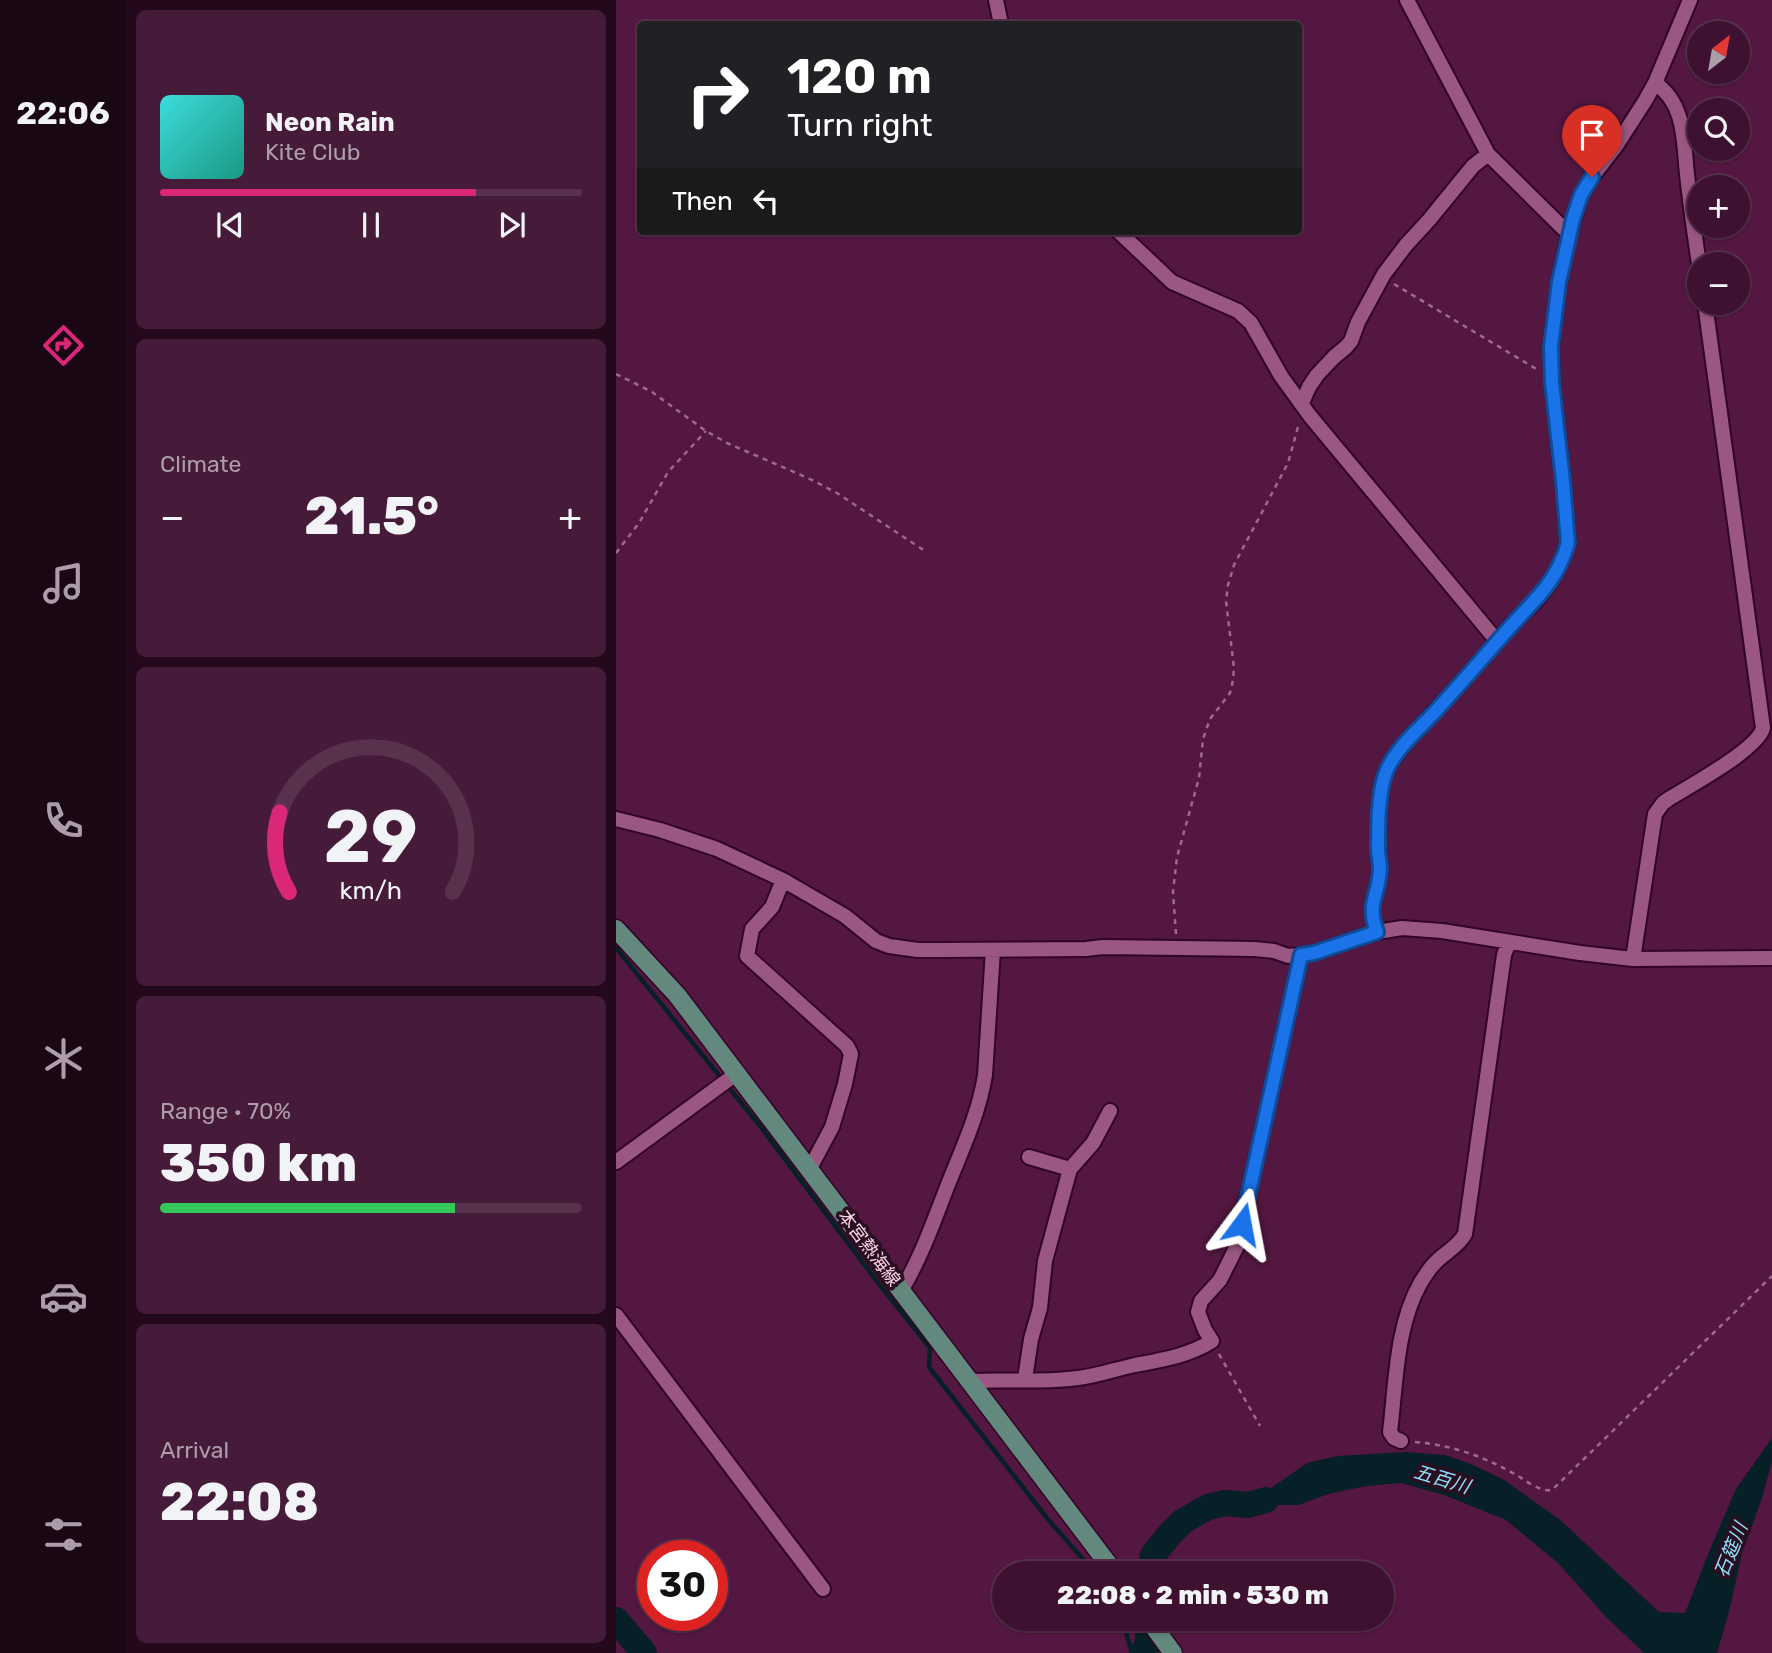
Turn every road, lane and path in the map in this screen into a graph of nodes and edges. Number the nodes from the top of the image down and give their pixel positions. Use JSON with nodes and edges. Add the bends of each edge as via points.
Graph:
{"nodes":[{"id":1,"x":996,"y":0,"type":"edge"},
{"id":2,"x":1407,"y":0,"type":"edge"},
{"id":3,"x":1690,"y":0,"type":"edge"},
{"id":4,"x":1000,"y":21,"type":"edge"},
{"id":5,"x":1655,"y":83,"type":"junction"},
{"id":6,"x":1488,"y":154,"type":"junction"},
{"id":7,"x":1569,"y":234,"type":"junction"},
{"id":8,"x":1122,"y":235,"type":"edge"},
{"id":9,"x":1697,"y":252,"type":"edge"},
{"id":10,"x":1384,"y":274,"type":"junction"},
{"id":11,"x":1707,"y":315,"type":"edge"},
{"id":12,"x":616,"y":374,"type":"edge"},
{"id":13,"x":1552,"y":375,"type":"junction"},
{"id":14,"x":1304,"y":407,"type":"junction"},
{"id":15,"x":706,"y":431,"type":"junction"},
{"id":16,"x":925,"y":551,"type":"dead end"},
{"id":17,"x":616,"y":553,"type":"edge"},
{"id":18,"x":1497,"y":641,"type":"junction"},
{"id":19,"x":616,"y":819,"type":"edge"},
{"id":20,"x":783,"y":880,"type":"junction"},
{"id":21,"x":616,"y":929,"type":"edge"},
{"id":22,"x":1377,"y":932,"type":"junction"},
{"id":23,"x":1509,"y":942,"type":"junction"},
{"id":24,"x":1177,"y":948,"type":"junction"},
{"id":25,"x":993,"y":950,"type":"junction"},
{"id":26,"x":1301,"y":955,"type":"junction"},
{"id":27,"x":1772,"y":958,"type":"edge"},
{"id":28,"x":1633,"y":960,"type":"junction"},
{"id":29,"x":736,"y":1074,"type":"junction"},
{"id":30,"x":1111,"y":1111,"type":"dead end"},
{"id":31,"x":1029,"y":1157,"type":"dead end"},
{"id":32,"x":616,"y":1162,"type":"edge"},
{"id":33,"x":809,"y":1170,"type":"junction"},
{"id":34,"x":1070,"y":1170,"type":"junction"},
{"id":35,"x":1772,"y":1276,"type":"edge"},
{"id":36,"x":901,"y":1290,"type":"junction"},
{"id":37,"x":616,"y":1315,"type":"edge"},
{"id":38,"x":1212,"y":1342,"type":"junction"},
{"id":39,"x":1025,"y":1379,"type":"junction"},
{"id":40,"x":970,"y":1381,"type":"junction"},
{"id":41,"x":1260,"y":1426,"type":"dead end"},
{"id":42,"x":1401,"y":1441,"type":"joint"},
{"id":43,"x":1106,"y":1561,"type":"edge"},
{"id":44,"x":823,"y":1589,"type":"dead end"},
{"id":45,"x":1157,"y":1631,"type":"edge"},
{"id":46,"x":1173,"y":1653,"type":"edge"}],
"edges":[{"from":1,"to":4,"type":"street"},
{"from":2,"to":6,"type":"street"},
{"from":3,"to":5,"type":"street"},
{"from":5,"to":7,"type":"street","via":[[1622,138],[1587,183]]},
{"from":5,"to":9,"type":"street","via":[[1666,90],[1682,129]]},
{"from":6,"to":7,"type":"street"},
{"from":6,"to":10,"type":"street"},
{"from":7,"to":13,"type":"street","via":[[1554,318]]},
{"from":8,"to":14,"type":"street","via":[[1172,282],[1238,310]]},
{"from":10,"to":13,"type":"path"},
{"from":10,"to":14,"type":"street","via":[[1350,341],[1309,387]]},
{"from":11,"to":28,"type":"street","via":[[1763,728],[1747,748],[1663,803],[1655,814]]},
{"from":12,"to":15,"type":"path","via":[[652,392]]},
{"from":13,"to":18,"type":"street","via":[[1568,543],[1554,576]]},
{"from":14,"to":18,"type":"street"},
{"from":14,"to":24,"type":"path","via":[[1288,463],[1228,585],[1233,680],[1230,693],[1206,729],[1195,797],[1177,857],[1172,892]]},
{"from":15,"to":16,"type":"path","via":[[837,493]]},
{"from":15,"to":17,"type":"path","via":[[668,472]]},
{"from":18,"to":22,"type":"street","via":[[1414,734],[1384,778],[1378,828],[1380,870],[1372,912]]},
{"from":19,"to":20,"type":"street","via":[[716,849]]},
{"from":20,"to":25,"type":"street","via":[[889,946]]},
{"from":20,"to":33,"type":"street","via":[[772,907],[752,929],[747,956],[851,1054],[832,1127]]},
{"from":21,"to":29,"type":"main road","name":"本宮熱海線","via":[[677,995]]},
{"from":22,"to":23,"type":"street","via":[[1421,928]]},
{"from":22,"to":26,"type":"street"},
{"from":23,"to":28,"type":"street"},
{"from":23,"to":42,"type":"street","via":[[1465,1234],[1423,1279],[1403,1329],[1390,1432]]},
{"from":24,"to":25,"type":"street"},
{"from":24,"to":26,"type":"street"},
{"from":25,"to":36,"type":"street","via":[[982,1095],[925,1245]]},
{"from":26,"to":38,"type":"street","via":[[1237,1246],[1198,1312]]},
{"from":27,"to":28,"type":"street"},
{"from":29,"to":32,"type":"street"},
{"from":29,"to":33,"type":"main road","name":"本宮熱海線"},
{"from":30,"to":34,"type":"street"},
{"from":31,"to":34,"type":"street"},
{"from":33,"to":36,"type":"main road","name":"本宮熱海線"},
{"from":34,"to":39,"type":"street","via":[[1045,1261]]},
{"from":35,"to":42,"type":"path","via":[[1552,1490],[1542,1490],[1458,1449]]},
{"from":36,"to":40,"type":"main road","name":"本宮熱海線"},
{"from":37,"to":44,"type":"street"},
{"from":38,"to":39,"type":"street","via":[[1167,1360],[1101,1374]]},
{"from":38,"to":41,"type":"path"},
{"from":39,"to":40,"type":"street"},
{"from":40,"to":43,"type":"main road","name":"本宮熱海線"},
{"from":45,"to":46,"type":"main road"}]}
